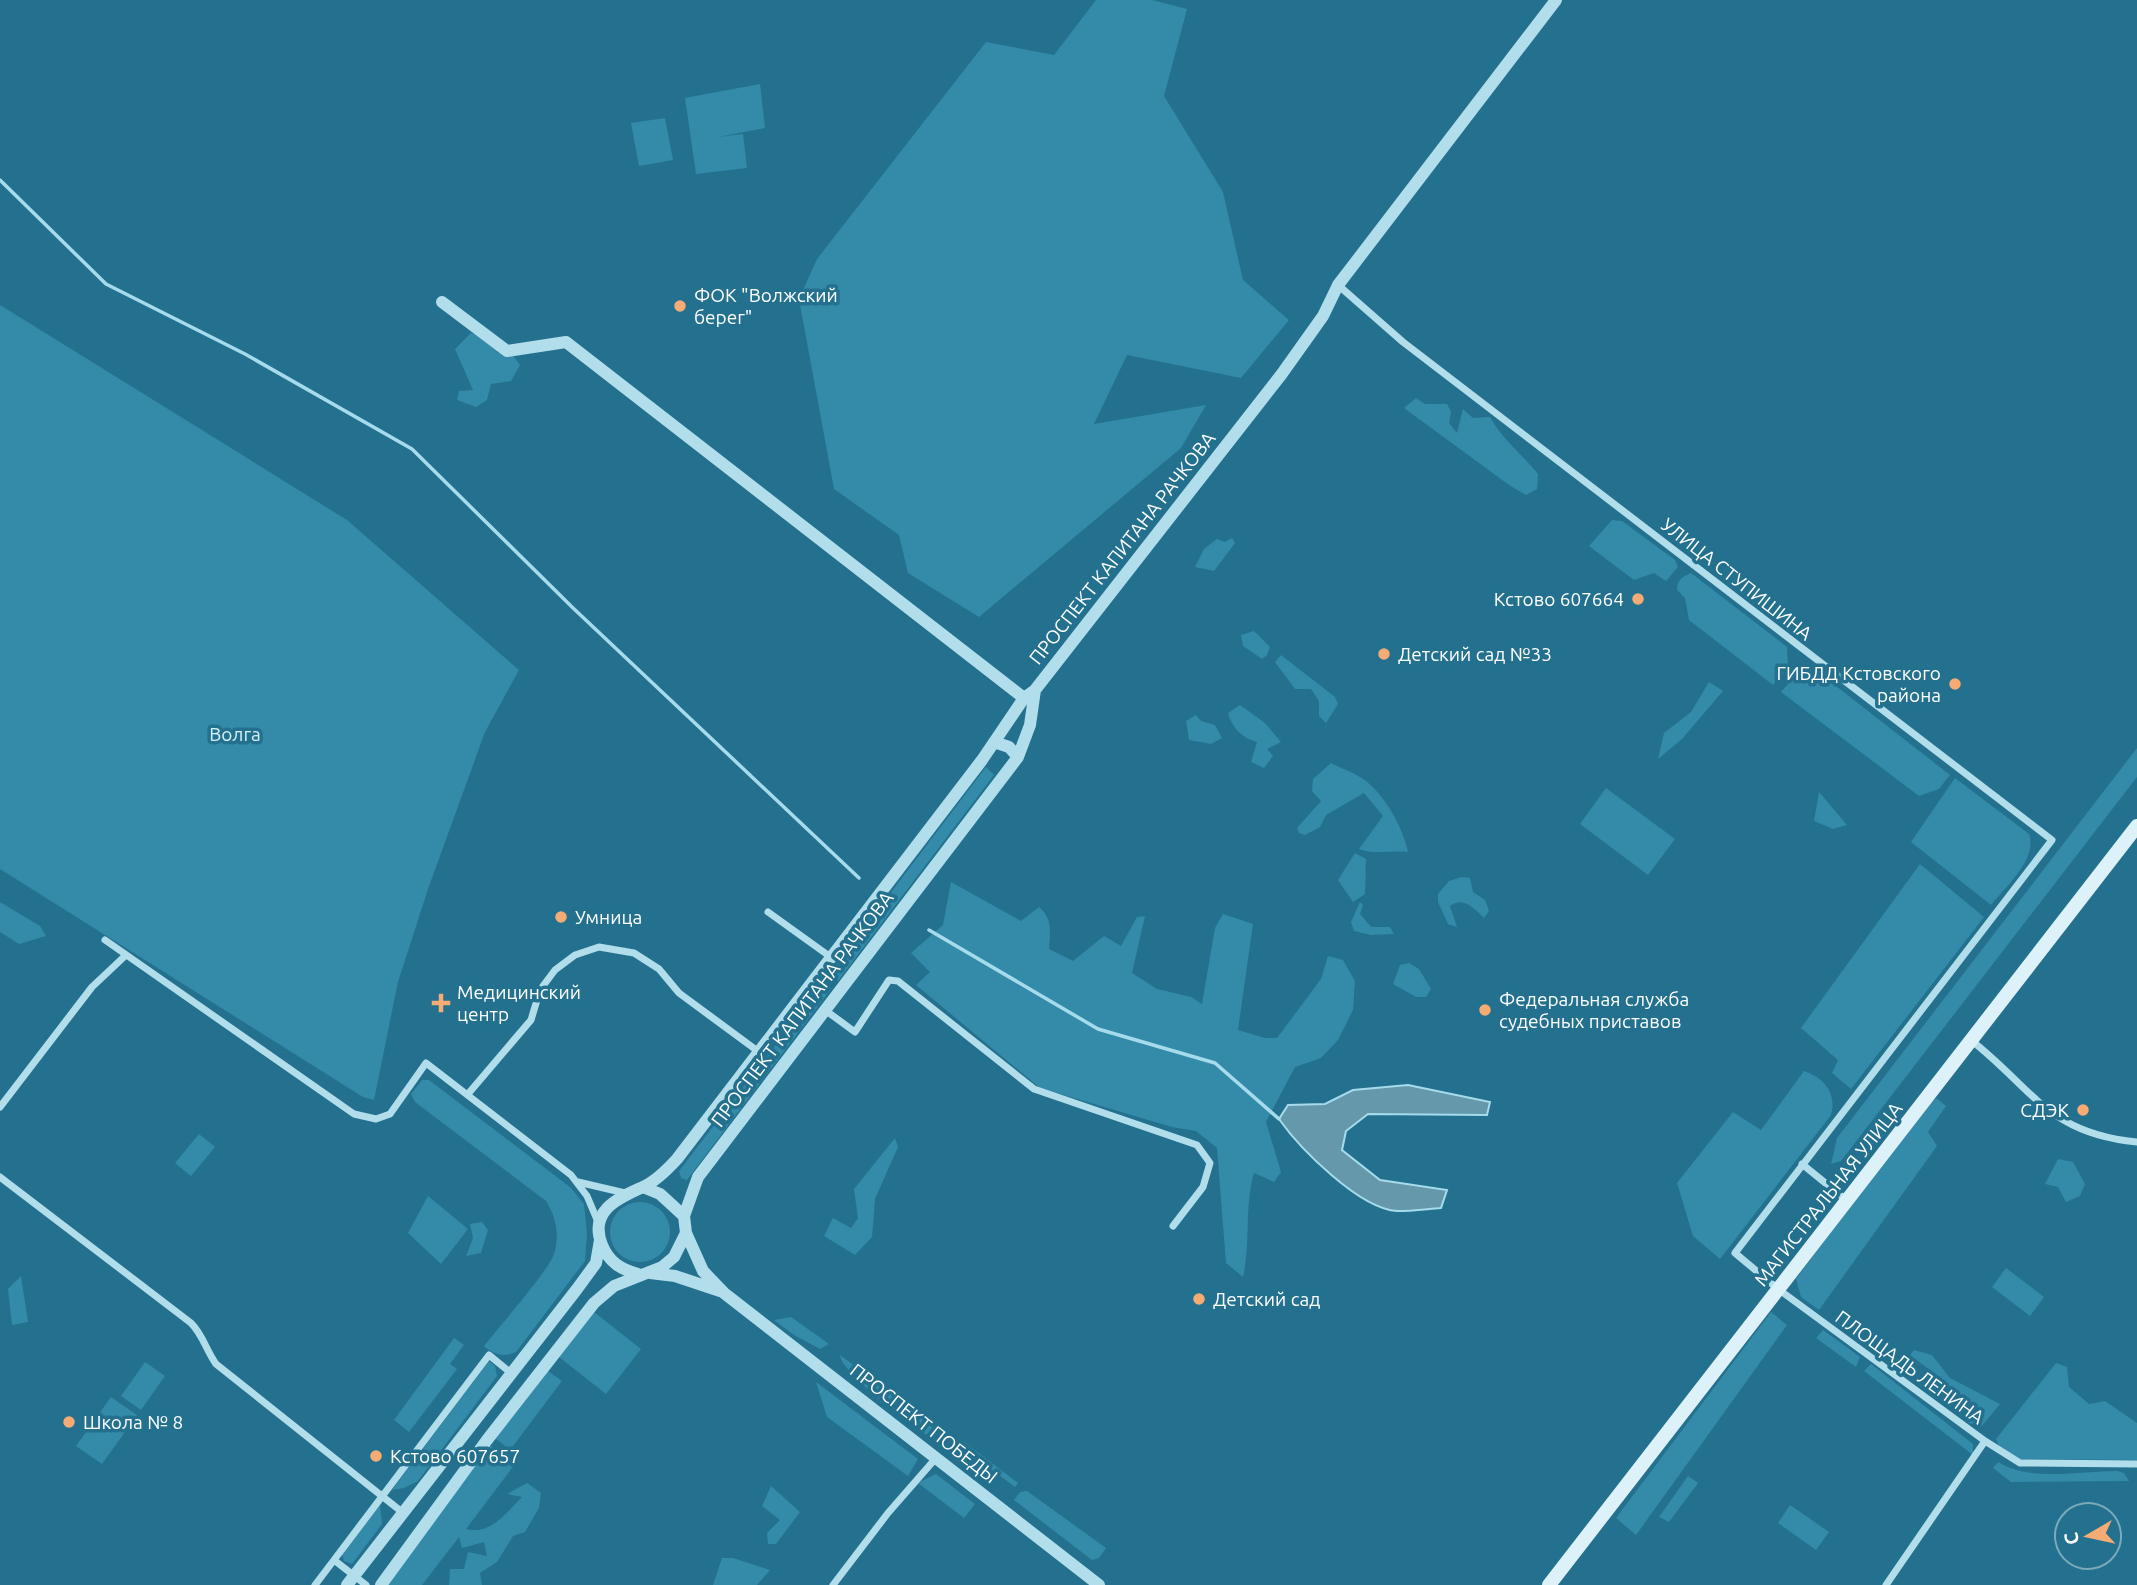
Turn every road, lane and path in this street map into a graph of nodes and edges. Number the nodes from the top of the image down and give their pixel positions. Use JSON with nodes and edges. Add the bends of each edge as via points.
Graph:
{"nodes":[{"id":1,"x":1556,"y":0,"type":"edge"},
{"id":2,"x":1338,"y":285,"type":"junction"},
{"id":3,"x":442,"y":302,"type":"dead end"},
{"id":4,"x":1030,"y":694,"type":"junction"},
{"id":5,"x":994,"y":742,"type":"junction"},
{"id":6,"x":1018,"y":757,"type":"junction"},
{"id":7,"x":2137,"y":826,"type":"edge"},
{"id":8,"x":768,"y":912,"type":"dead end"},
{"id":9,"x":105,"y":940,"type":"dead end"},
{"id":10,"x":126,"y":955,"type":"junction"},
{"id":11,"x":832,"y":958,"type":"junction"},
{"id":12,"x":825,"y":1010,"type":"junction"},
{"id":13,"x":1972,"y":1041,"type":"junction"},
{"id":14,"x":759,"y":1052,"type":"junction"},
{"id":15,"x":468,"y":1094,"type":"junction"},
{"id":16,"x":0,"y":1107,"type":"edge"},
{"id":17,"x":2137,"y":1142,"type":"edge"},
{"id":18,"x":1802,"y":1164,"type":"junction"},
{"id":19,"x":0,"y":1177,"type":"edge"},
{"id":20,"x":577,"y":1182,"type":"junction"},
{"id":21,"x":643,"y":1187,"type":"junction"},
{"id":22,"x":625,"y":1193,"type":"junction"},
{"id":23,"x":1845,"y":1199,"type":"junction"},
{"id":24,"x":684,"y":1216,"type":"junction"},
{"id":25,"x":1173,"y":1226,"type":"dead end"},
{"id":26,"x":599,"y":1233,"type":"junction"},
{"id":27,"x":686,"y":1233,"type":"junction"},
{"id":28,"x":642,"y":1273,"type":"junction"},
{"id":29,"x":1778,"y":1289,"type":"junction"},
{"id":30,"x":578,"y":1290,"type":"junction"},
{"id":31,"x":724,"y":1293,"type":"junction"},
{"id":32,"x":594,"y":1303,"type":"junction"},
{"id":33,"x":511,"y":1373,"type":"junction"},
{"id":34,"x":1985,"y":1441,"type":"junction"},
{"id":35,"x":937,"y":1457,"type":"junction"},
{"id":36,"x":2137,"y":1464,"type":"edge"},
{"id":37,"x":383,"y":1496,"type":"junction"},
{"id":38,"x":402,"y":1511,"type":"junction"},
{"id":39,"x":334,"y":1560,"type":"junction"},
{"id":40,"x":351,"y":1580,"type":"edge"},
{"id":41,"x":315,"y":1585,"type":"edge"},
{"id":42,"x":366,"y":1585,"type":"edge"},
{"id":43,"x":381,"y":1585,"type":"edge"},
{"id":44,"x":833,"y":1585,"type":"edge"},
{"id":45,"x":1099,"y":1585,"type":"edge"},
{"id":46,"x":1549,"y":1585,"type":"edge"},
{"id":47,"x":1886,"y":1585,"type":"edge"}],
"edges":[{"from":1,"to":2,"type":"street","name":"ПРОСПЕКТ КАПИТАНА РАЧКОВА"},
{"from":2,"to":4,"type":"street","name":"ПРОСПЕКТ КАПИТАНА РАЧКОВА","via":[[1323,316],[1281,375]]},
{"from":2,"to":18,"type":"street","name":"УЛИЦА СТУПИШИНА","via":[[1403,342],[2052,840]]},
{"from":3,"to":4,"type":"street","via":[[507,351],[566,342]]},
{"from":4,"to":5,"type":"street"},
{"from":4,"to":6,"type":"street","name":"ПРОСПЕКТ КАПИТАНА РАЧКОВА","via":[[1030,725]]},
{"from":5,"to":6,"type":"street","via":[[1009,747]]},
{"from":5,"to":11,"type":"street"},
{"from":6,"to":12,"type":"street","name":"ПРОСПЕКТ КАПИТАНА РАЧКОВА"},
{"from":7,"to":13,"type":"main road","name":"МАГИСТРАЛЬНАЯ УЛИЦА"},
{"from":8,"to":11,"type":"street"},
{"from":9,"to":10,"type":"street"},
{"from":10,"to":15,"type":"street","via":[[354,1114],[376,1119],[390,1114],[426,1063]]},
{"from":10,"to":16,"type":"street","via":[[92,987]]},
{"from":11,"to":14,"type":"street"},
{"from":12,"to":24,"type":"street","name":"ПРОСПЕКТ КАПИТАНА РАЧКОВА","via":[[698,1177]]},
{"from":12,"to":25,"type":"street","via":[[855,1032],[889,980],[898,981],[1034,1088],[1197,1145],[1210,1163],[1203,1187]]},
{"from":13,"to":17,"type":"street","via":[[2063,1122],[2109,1139]]},
{"from":13,"to":23,"type":"main road","name":"МАГИСТРАЛЬНАЯ УЛИЦА"},
{"from":14,"to":15,"type":"street","via":[[678,993],[659,969],[634,953],[598,947],[575,955],[555,970],[540,990],[531,1020]]},
{"from":14,"to":21,"type":"street","via":[[677,1160]]},
{"from":15,"to":20,"type":"street"},
{"from":18,"to":23,"type":"street"},
{"from":18,"to":29,"type":"street","name":"ПЛОЩАДЬ ЛЕНИНА","via":[[1735,1253]]},
{"from":19,"to":37,"type":"street","via":[[191,1323],[216,1364]]},
{"from":20,"to":22,"type":"street"},
{"from":20,"to":26,"type":"street","via":[[596,1213]]},
{"from":21,"to":22,"type":"street"},
{"from":21,"to":24,"type":"street","via":[[660,1194]]},
{"from":22,"to":26,"type":"street","via":[[604,1212]]},
{"from":23,"to":29,"type":"main road","name":"МАГИСТРАЛЬНАЯ УЛИЦА"},
{"from":24,"to":27,"type":"street"},
{"from":26,"to":28,"type":"street","via":[[615,1265]]},
{"from":26,"to":30,"type":"street","via":[[596,1263]]},
{"from":27,"to":28,"type":"street","via":[[674,1257],[662,1267]]},
{"from":27,"to":31,"type":"street","via":[[704,1271]]},
{"from":28,"to":31,"type":"street","via":[[687,1279]]},
{"from":28,"to":32,"type":"street","via":[[614,1286]]},
{"from":29,"to":34,"type":"street","name":"ПЛОЩАДЬ ЛЕНИНА"},
{"from":29,"to":46,"type":"main road","name":"МАГИСТРАЛЬНАЯ УЛИЦА"},
{"from":30,"to":32,"type":"street"},
{"from":30,"to":33,"type":"street"},
{"from":31,"to":35,"type":"street","name":"ПРОСПЕКТ ПОБЕДЫ"},
{"from":32,"to":43,"type":"street"},
{"from":33,"to":37,"type":"street","via":[[489,1355]]},
{"from":33,"to":38,"type":"street"},
{"from":34,"to":36,"type":"street","via":[[2020,1463]]},
{"from":34,"to":47,"type":"street","name":"ПЛОЩАДЬ ЛЕНИНА"},
{"from":35,"to":44,"type":"street"},
{"from":35,"to":45,"type":"street","name":"ПРОСПЕКТ ПОБЕДЫ"},
{"from":37,"to":38,"type":"street"},
{"from":37,"to":39,"type":"street"},
{"from":38,"to":40,"type":"street"},
{"from":39,"to":40,"type":"street"},
{"from":39,"to":41,"type":"street"},
{"from":40,"to":42,"type":"street"}]}
